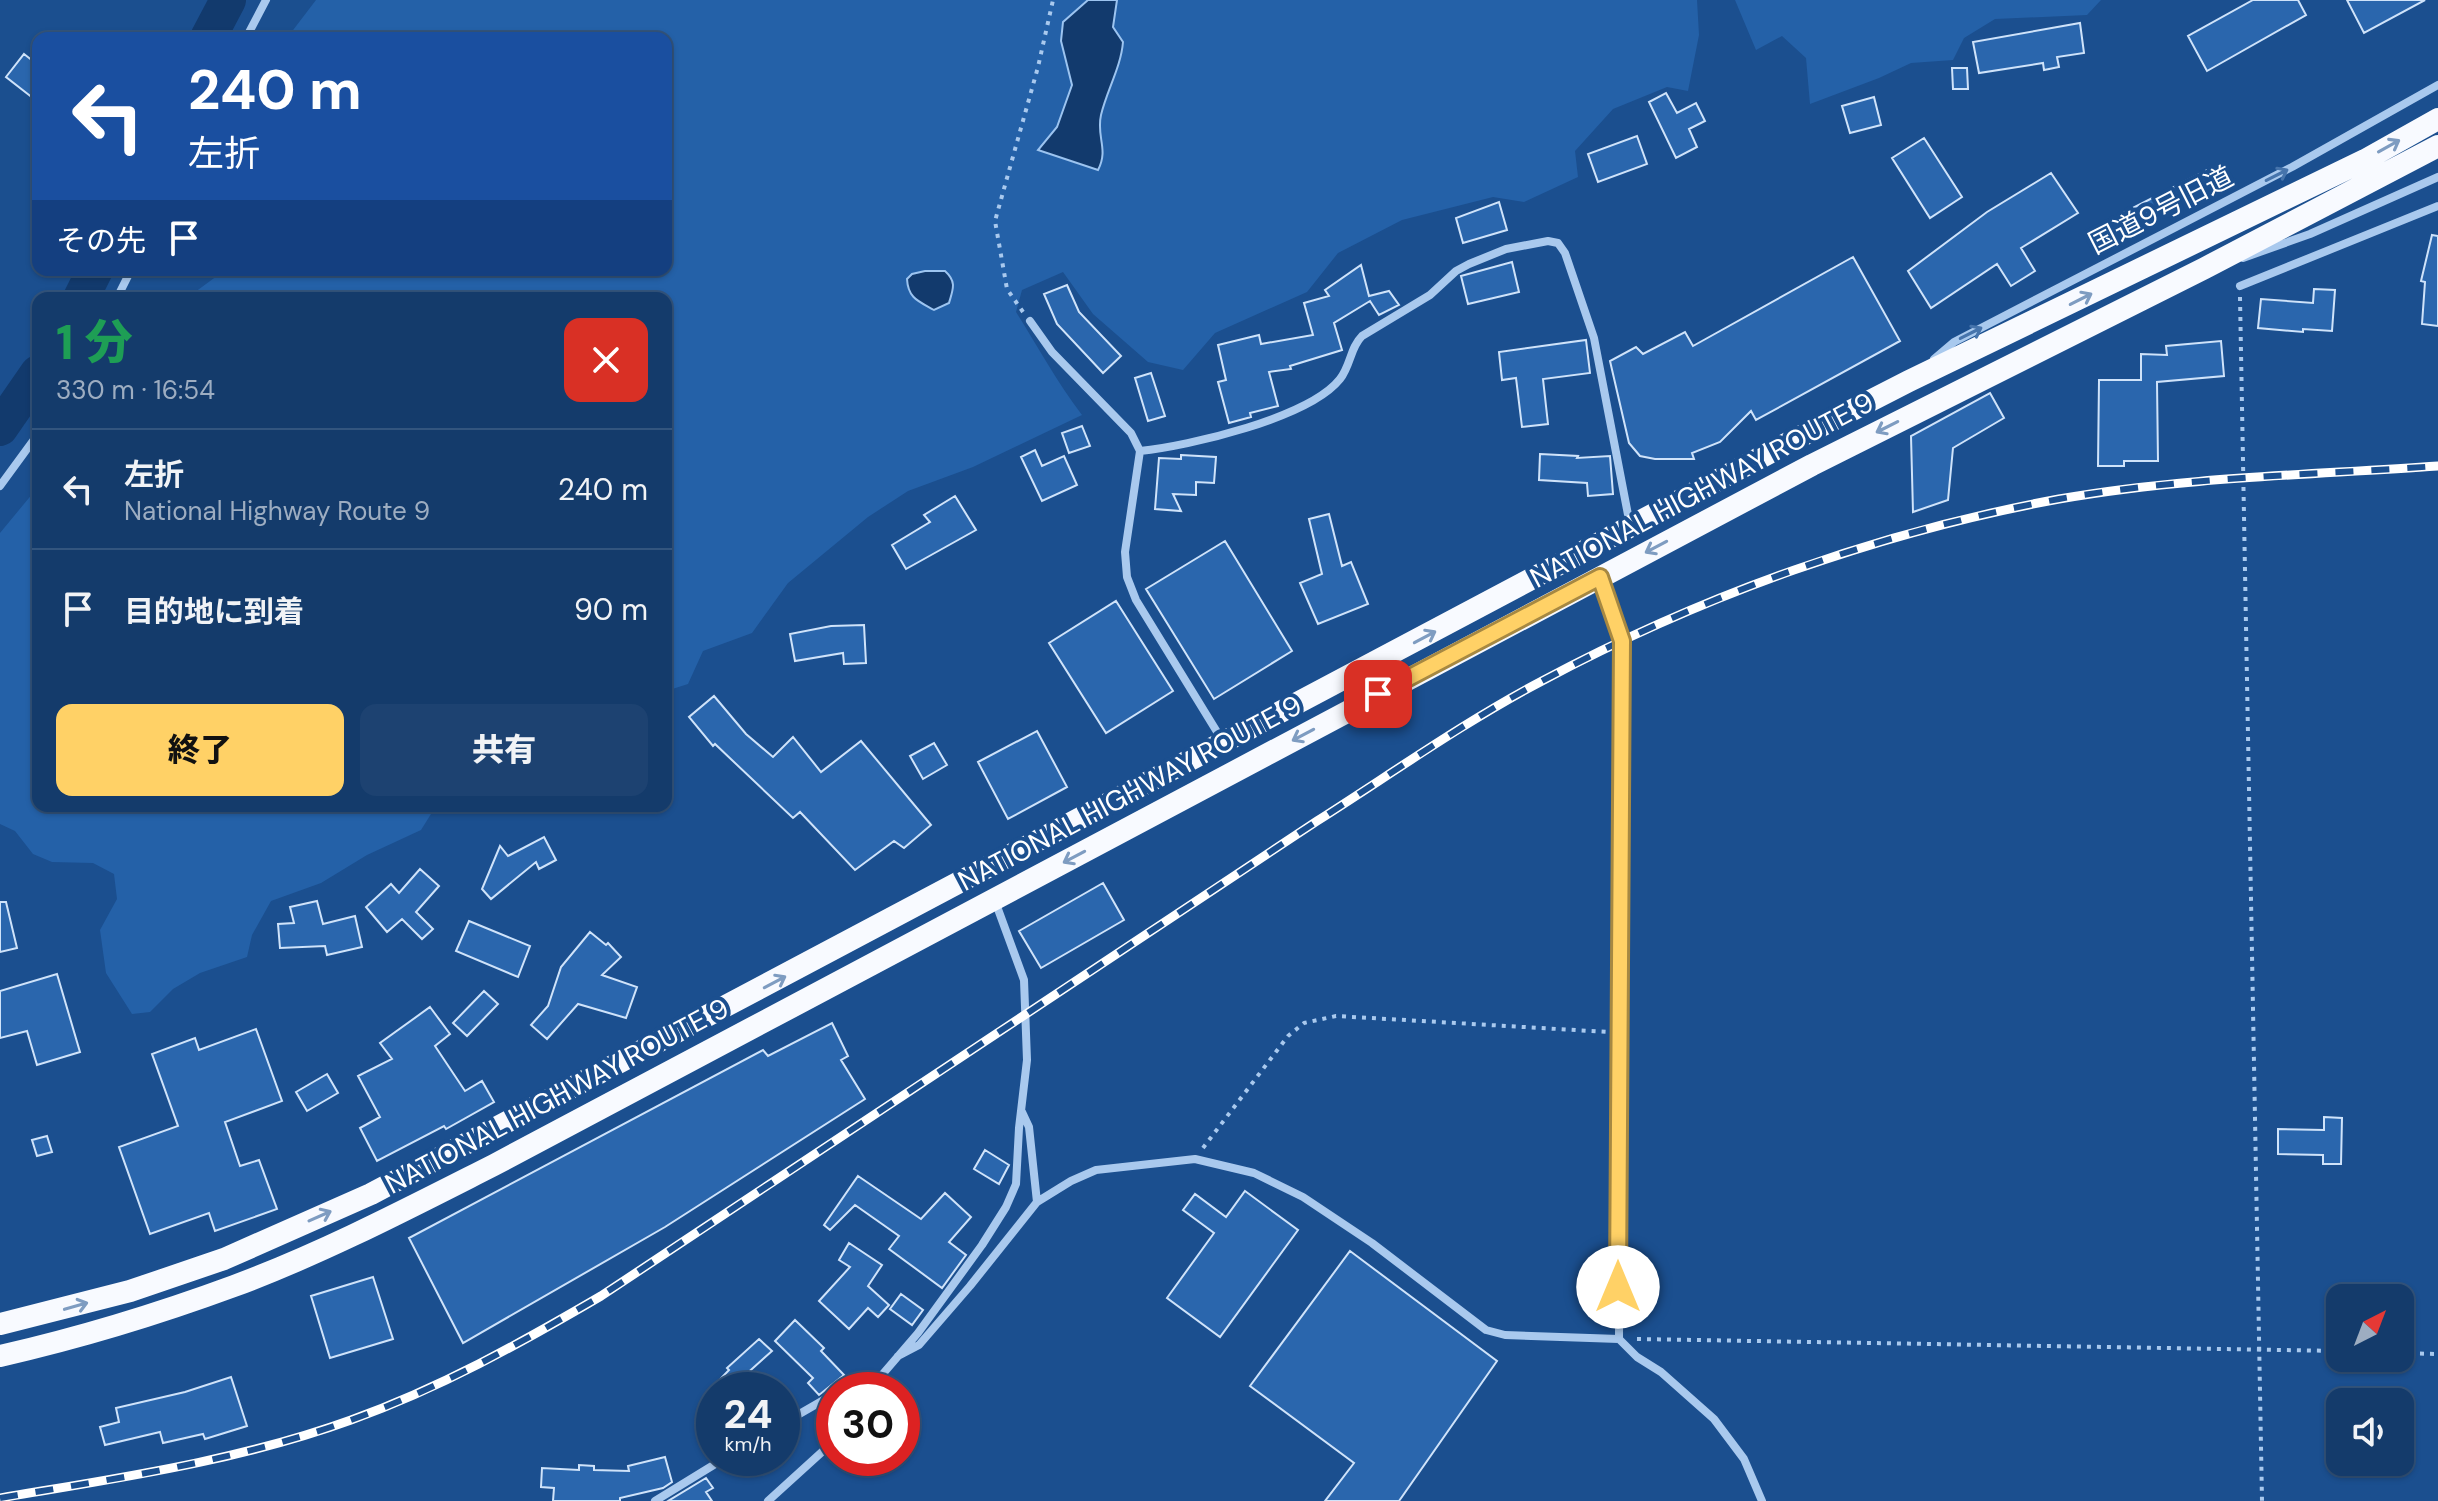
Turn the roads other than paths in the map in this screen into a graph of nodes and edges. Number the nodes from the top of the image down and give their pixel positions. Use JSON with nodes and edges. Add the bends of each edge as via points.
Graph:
{"nodes":[{"id":1,"x":266,"y":0,"type":"edge"},
{"id":2,"x":249,"y":32,"type":"edge"},
{"id":3,"x":2438,"y":85,"type":"edge"},
{"id":4,"x":2438,"y":119,"type":"edge"},
{"id":5,"x":2438,"y":146,"type":"edge"},
{"id":6,"x":2438,"y":177,"type":"edge"},
{"id":7,"x":2438,"y":206,"type":"edge"},
{"id":8,"x":2205,"y":268,"type":"junction"},
{"id":9,"x":2240,"y":286,"type":"road end"},
{"id":10,"x":1030,"y":321,"type":"road end"},
{"id":11,"x":1909,"y":381,"type":"junction"},
{"id":12,"x":32,"y":442,"type":"edge"},
{"id":13,"x":1140,"y":451,"type":"junction"},
{"id":14,"x":0,"y":486,"type":"edge"},
{"id":15,"x":1630,"y":528,"type":"junction"},
{"id":16,"x":1600,"y":577,"type":"junction"},
{"id":17,"x":1224,"y":743,"type":"junction"},
{"id":18,"x":994,"y":899,"type":"junction"},
{"id":19,"x":1021,"y":1112,"type":"junction"},
{"id":20,"x":1037,"y":1202,"type":"junction"},
{"id":21,"x":0,"y":1324,"type":"edge"},
{"id":22,"x":1619,"y":1339,"type":"junction"},
{"id":23,"x":0,"y":1356,"type":"edge"},
{"id":24,"x":898,"y":1356,"type":"junction"},
{"id":25,"x":884,"y":1372,"type":"edge"},
{"id":26,"x":816,"y":1457,"type":"edge"},
{"id":27,"x":696,"y":1476,"type":"edge"},
{"id":28,"x":655,"y":1501,"type":"edge"},
{"id":29,"x":768,"y":1501,"type":"edge"},
{"id":30,"x":1762,"y":1501,"type":"edge"}],
"edges":[{"from":1,"to":2,"type":"street"},
{"from":11,"to":3,"type":"street","name":"国道9号旧道","one_way":true,"via":[[1954,342]]},
{"from":11,"to":4,"type":"highway","name":"NATIONAL HIGHWAY ROUTE 9","one_way":true,"via":[[2365,160]]},
{"from":5,"to":8,"type":"highway","name":"NATIONAL HIGHWAY ROUTE 9"},
{"from":6,"to":8,"type":"street","via":[[2265,252]]},
{"from":7,"to":9,"type":"street"},
{"from":8,"to":16,"type":"highway","name":"NATIONAL HIGHWAY ROUTE 9","one_way":true},
{"from":10,"to":13,"type":"street","via":[[1052,352],[1131,433]]},
{"from":11,"to":15,"type":"highway","name":"NATIONAL HIGHWAY ROUTE 9"},
{"from":12,"to":14,"type":"street"},
{"from":13,"to":15,"type":"street","via":[[1252,427],[1310,401],[1340,379],[1362,336],[1430,295],[1456,271],[1506,249],[1548,241],[1558,243],[1565,253],[1594,338]]},
{"from":13,"to":17,"type":"street","via":[[1125,552],[1127,577]]},
{"from":17,"to":15,"type":"highway","name":"NATIONAL HIGHWAY ROUTE 9","one_way":true},
{"from":16,"to":18,"type":"highway","name":"NATIONAL HIGHWAY ROUTE 9","one_way":true},
{"from":16,"to":22,"type":"street","via":[[1622,641]]},
{"from":21,"to":17,"type":"highway","name":"NATIONAL HIGHWAY ROUTE 9","one_way":true,"via":[[130,1291],[224,1259],[371,1194]]},
{"from":18,"to":19,"type":"street","via":[[1024,980],[1027,1060]]},
{"from":18,"to":23,"type":"highway","name":"NATIONAL HIGHWAY ROUTE 9","via":[[494,1165],[336,1242],[146,1316]]},
{"from":19,"to":20,"type":"street","via":[[1029,1127]]},
{"from":19,"to":24,"type":"street","via":[[1016,1184],[1006,1207]]},
{"from":20,"to":22,"type":"street","via":[[1096,1170],[1195,1159],[1254,1173],[1303,1197],[1486,1330]]},
{"from":20,"to":24,"type":"street","via":[[919,1345]]},
{"from":22,"to":30,"type":"street","via":[[1714,1419],[1744,1459]]},
{"from":24,"to":25,"type":"street"},
{"from":26,"to":29,"type":"street"},
{"from":27,"to":28,"type":"street"}]}
